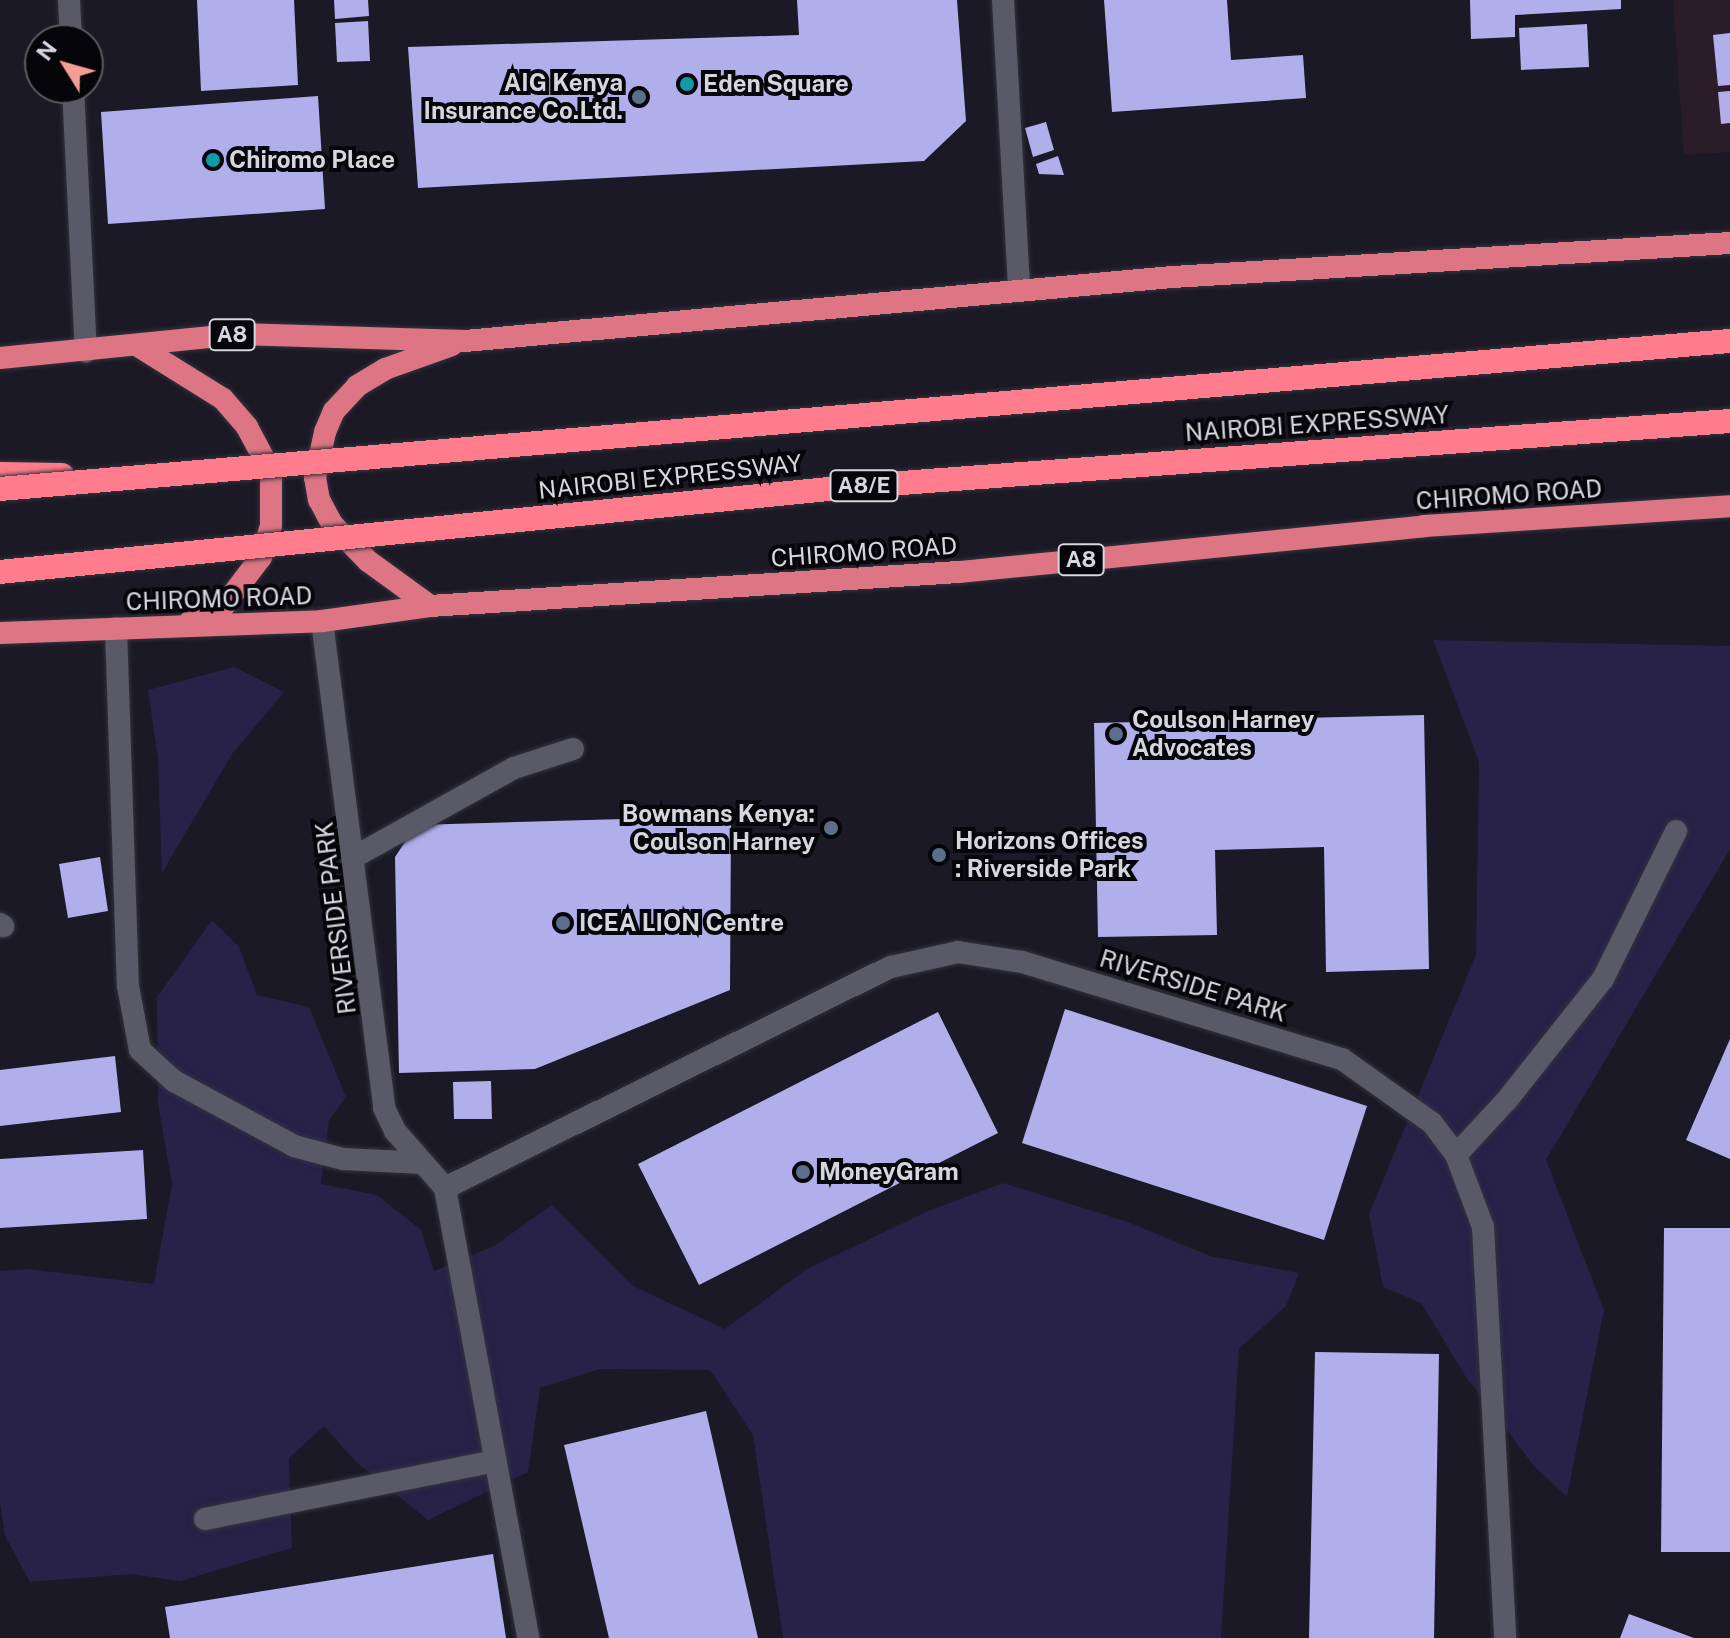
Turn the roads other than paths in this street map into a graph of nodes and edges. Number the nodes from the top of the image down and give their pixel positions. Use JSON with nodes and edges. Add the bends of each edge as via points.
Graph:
{"nodes":[{"id":1,"x":69,"y":0,"type":"edge"},
{"id":2,"x":1003,"y":0,"type":"edge"},
{"id":3,"x":70,"y":24,"type":"edge"},
{"id":4,"x":74,"y":104,"type":"edge"},
{"id":5,"x":1730,"y":243,"type":"edge"},
{"id":6,"x":1019,"y":290,"type":"junction"},
{"id":7,"x":465,"y":341,"type":"junction"},
{"id":8,"x":1730,"y":341,"type":"edge"},
{"id":9,"x":138,"y":346,"type":"junction"},
{"id":10,"x":86,"y":352,"type":"junction"},
{"id":11,"x":0,"y":358,"type":"edge"},
{"id":12,"x":1730,"y":421,"type":"edge"},
{"id":13,"x":0,"y":474,"type":"edge"},
{"id":14,"x":150,"y":476,"type":"junction"},
{"id":15,"x":0,"y":489,"type":"edge"},
{"id":16,"x":1730,"y":506,"type":"edge"},
{"id":17,"x":0,"y":572,"type":"edge"},
{"id":18,"x":430,"y":606,"type":"junction"},
{"id":19,"x":322,"y":621,"type":"junction"},
{"id":20,"x":180,"y":626,"type":"junction"},
{"id":21,"x":116,"y":628,"type":"junction"},
{"id":22,"x":0,"y":633,"type":"edge"},
{"id":23,"x":573,"y":749,"type":"dead end"},
{"id":24,"x":1676,"y":831,"type":"dead end"},
{"id":25,"x":356,"y":856,"type":"junction"},
{"id":26,"x":1456,"y":1155,"type":"junction"},
{"id":27,"x":423,"y":1163,"type":"junction"},
{"id":28,"x":445,"y":1188,"type":"junction"},
{"id":29,"x":495,"y":1461,"type":"junction"},
{"id":30,"x":205,"y":1519,"type":"dead end"},
{"id":31,"x":528,"y":1638,"type":"edge"},
{"id":32,"x":1505,"y":1638,"type":"edge"}],
"edges":[{"from":1,"to":3,"type":"street"},
{"from":2,"to":6,"type":"street"},
{"from":4,"to":10,"type":"street"},
{"from":5,"to":6,"type":"highway","number":"A8"},
{"from":6,"to":7,"type":"highway","number":"A8"},
{"from":7,"to":9,"type":"highway","number":"A8","via":[[239,334]]},
{"from":7,"to":18,"type":"highway","via":[[385,369],[357,386],[334,411],[318,452],[319,500],[332,524],[368,561]]},
{"from":8,"to":14,"type":"highway","name":"NAIROBI EXPRESSWAY","bridge":true},
{"from":9,"to":10,"type":"highway","number":"A8"},
{"from":9,"to":20,"type":"highway","via":[[223,399],[247,427],[271,472],[271,526],[261,557],[224,606]]},
{"from":10,"to":11,"type":"highway","number":"A8"},
{"from":12,"to":17,"type":"highway","name":"NAIROBI EXPRESSWAY","number":"A8/E","bridge":true,"via":[[848,487]]},
{"from":13,"to":14,"type":"highway","bridge":true},
{"from":14,"to":15,"type":"highway","name":"NAIROBI EXPRESSWAY","bridge":true},
{"from":16,"to":18,"type":"highway","name":"CHIROMO ROAD","number":"A8","via":[[1424,526],[959,572]]},
{"from":18,"to":19,"type":"highway","name":"CHIROMO ROAD","number":"A8"},
{"from":19,"to":20,"type":"highway","name":"CHIROMO ROAD","number":"A8"},
{"from":19,"to":25,"type":"street","name":"RIVERSIDE PARK"},
{"from":20,"to":21,"type":"highway","name":"CHIROMO ROAD","number":"A8"},
{"from":21,"to":22,"type":"highway","name":"CHIROMO ROAD","number":"A8"},
{"from":21,"to":27,"type":"street","via":[[128,986],[140,1050],[174,1081],[294,1146],[343,1159]]},
{"from":23,"to":25,"type":"street","via":[[514,768]]},
{"from":24,"to":26,"type":"street","via":[[1603,979]]},
{"from":25,"to":27,"type":"street","name":"RIVERSIDE PARK","via":[[384,1108],[395,1131]]},
{"from":26,"to":28,"type":"street","name":"RIVERSIDE PARK","via":[[1432,1123],[1342,1059],[1022,962],[958,952],[891,967]]},
{"from":26,"to":32,"type":"street","name":"RIVERSIDE PARK","via":[[1483,1227]]},
{"from":27,"to":28,"type":"street","name":"RIVERSIDE PARK"},
{"from":28,"to":29,"type":"street"},
{"from":29,"to":30,"type":"street"},
{"from":29,"to":31,"type":"street"}]}
